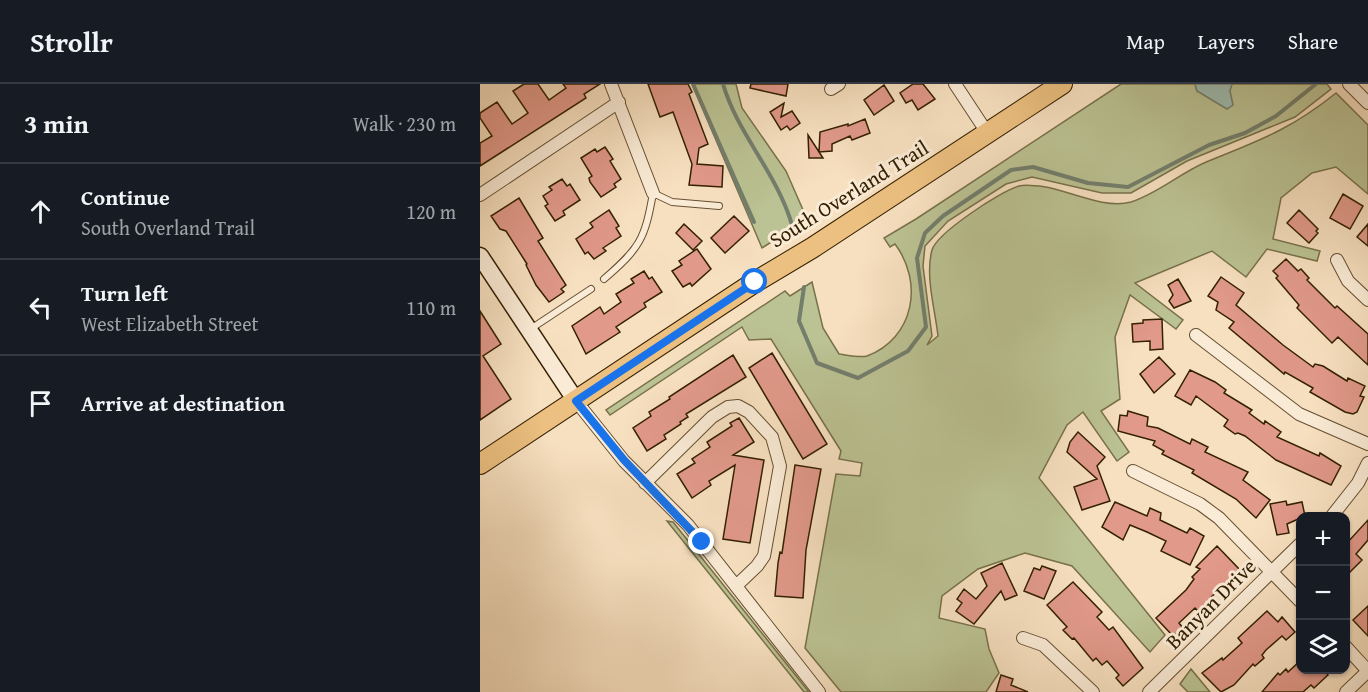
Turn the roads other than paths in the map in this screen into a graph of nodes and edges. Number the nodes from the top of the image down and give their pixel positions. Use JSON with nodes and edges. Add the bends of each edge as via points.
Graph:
{"nodes":[{"id":1,"x":611,"y":84,"type":"edge"},
{"id":2,"x":955,"y":84,"type":"edge"},
{"id":3,"x":1062,"y":84,"type":"edge"},
{"id":4,"x":1349,"y":84,"type":"edge"},
{"id":5,"x":619,"y":102,"type":"junction"},
{"id":6,"x":1368,"y":103,"type":"edge"},
{"id":7,"x":988,"y":134,"type":"junction"},
{"id":8,"x":653,"y":193,"type":"junction"},
{"id":9,"x":480,"y":195,"type":"edge"},
{"id":10,"x":719,"y":206,"type":"dead end"},
{"id":11,"x":480,"y":256,"type":"edge"},
{"id":12,"x":1337,"y":260,"type":"dead end"},
{"id":13,"x":604,"y":279,"type":"dead end"},
{"id":14,"x":591,"y":289,"type":"dead end"},
{"id":15,"x":1368,"y":300,"type":"edge"},
{"id":16,"x":528,"y":331,"type":"junction"},
{"id":17,"x":1196,"y":335,"type":"dead end"},
{"id":18,"x":576,"y":401,"type":"junction"},
{"id":19,"x":1368,"y":444,"type":"edge"},
{"id":20,"x":1368,"y":463,"type":"edge"},
{"id":21,"x":480,"y":464,"type":"edge"},
{"id":22,"x":1134,"y":471,"type":"dead end"},
{"id":23,"x":645,"y":483,"type":"junction"},
{"id":24,"x":1335,"y":512,"type":"edge"},
{"id":25,"x":1296,"y":548,"type":"edge"},
{"id":26,"x":1272,"y":570,"type":"junction"},
{"id":27,"x":736,"y":586,"type":"junction"},
{"id":28,"x":1296,"y":596,"type":"edge"},
{"id":29,"x":1023,"y":638,"type":"dead end"},
{"id":30,"x":1350,"y":651,"type":"edge"},
{"id":31,"x":1368,"y":671,"type":"edge"},
{"id":32,"x":819,"y":692,"type":"edge"},
{"id":33,"x":1093,"y":692,"type":"edge"},
{"id":34,"x":1149,"y":692,"type":"edge"},
{"id":35,"x":1347,"y":692,"type":"edge"}],
"edges":[{"from":1,"to":5,"type":"street"},
{"from":2,"to":7,"type":"street"},
{"from":3,"to":7,"type":"main road","name":"South Overland Trail"},
{"from":4,"to":6,"type":"street"},
{"from":5,"to":8,"type":"street"},
{"from":5,"to":9,"type":"street"},
{"from":7,"to":18,"type":"main road","name":"South Overland Trail"},
{"from":8,"to":10,"type":"lane","via":[[672,202]]},
{"from":8,"to":13,"type":"lane","via":[[639,246]]},
{"from":11,"to":16,"type":"main road"},
{"from":12,"to":15,"type":"street","via":[[1347,281]]},
{"from":14,"to":16,"type":"lane"},
{"from":16,"to":18,"type":"main road"},
{"from":17,"to":19,"type":"street","via":[[1299,414]]},
{"from":18,"to":21,"type":"main road","name":"South Overland Trail"},
{"from":18,"to":23,"type":"street"},
{"from":20,"to":24,"type":"street"},
{"from":22,"to":26,"type":"street","via":[[1220,518]]},
{"from":23,"to":27,"type":"street","via":[[688,525]]},
{"from":23,"to":27,"type":"street","via":[[712,417],[728,407],[738,406],[749,412],[772,437],[780,465],[764,556]]},
{"from":25,"to":26,"type":"street","name":"Banyan Drive"},
{"from":26,"to":28,"type":"street"},
{"from":26,"to":34,"type":"street","name":"Banyan Drive"},
{"from":27,"to":32,"type":"street"},
{"from":29,"to":33,"type":"street","via":[[1043,645]]},
{"from":30,"to":31,"type":"street"},
{"from":31,"to":35,"type":"street"}]}
